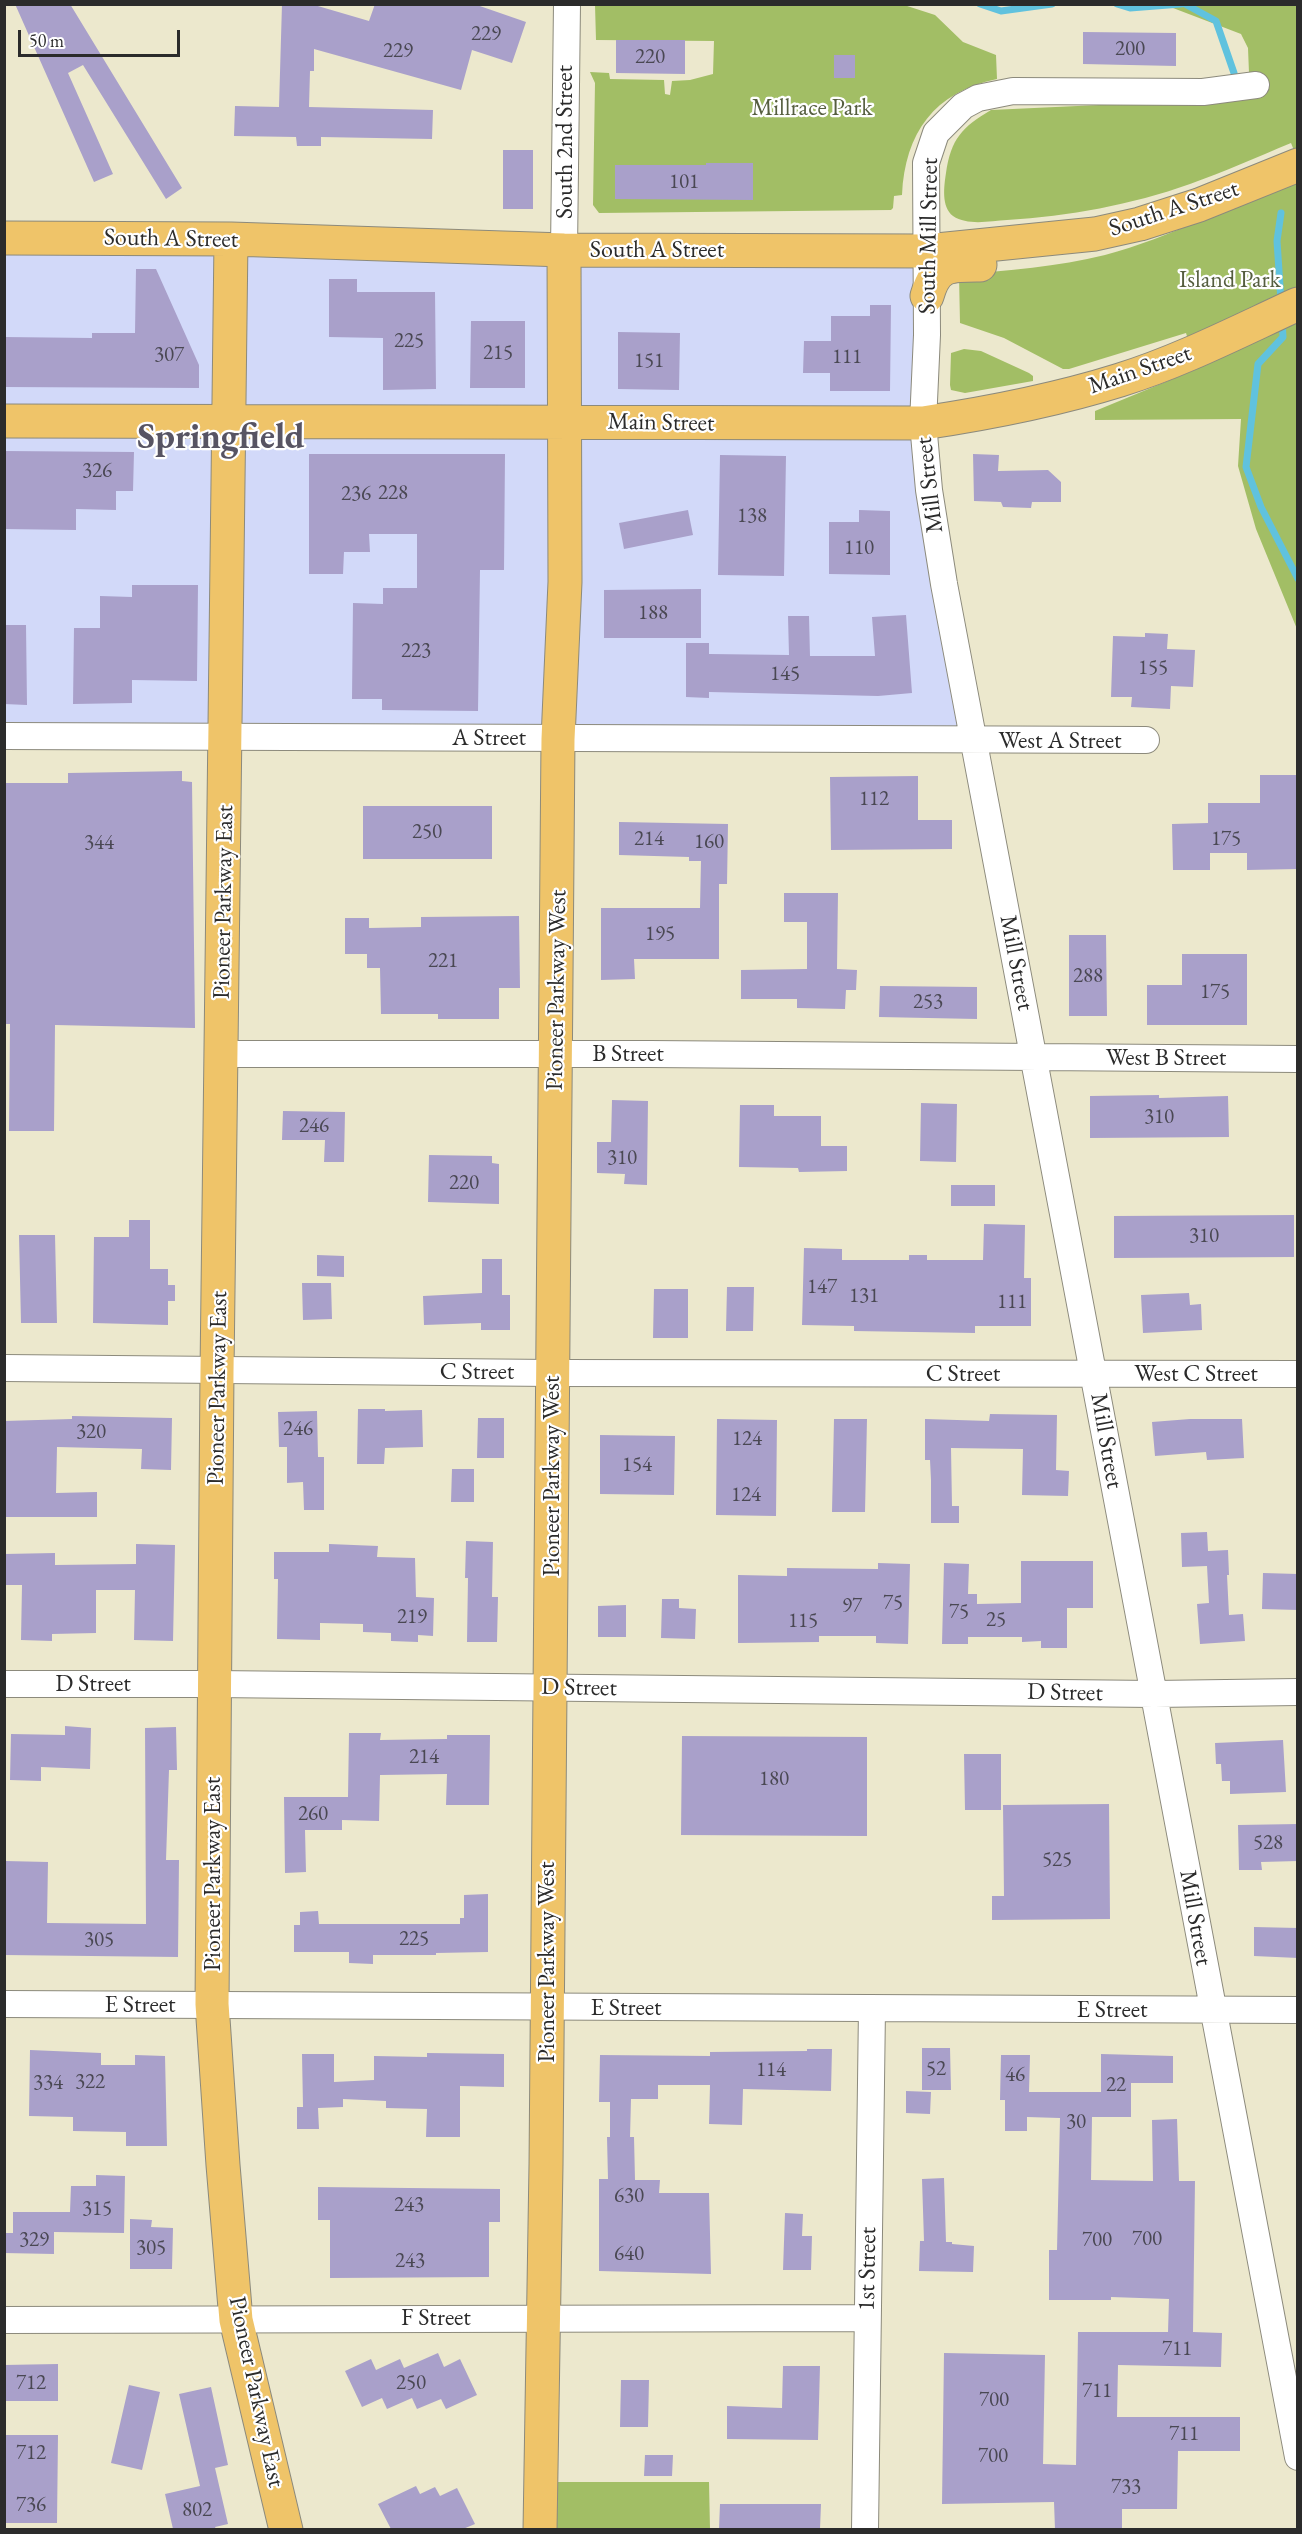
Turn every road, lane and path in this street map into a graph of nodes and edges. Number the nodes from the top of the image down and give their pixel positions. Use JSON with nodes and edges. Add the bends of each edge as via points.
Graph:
{"nodes":[{"id":1,"x":567,"y":7,"type":"edge"},
{"id":2,"x":1256,"y":85,"type":"dead end"},
{"id":3,"x":1298,"y":165,"type":"edge"},
{"id":4,"x":1199,"y":205,"type":"junction"},
{"id":5,"x":4,"y":238,"type":"edge"},
{"id":6,"x":231,"y":239,"type":"junction"},
{"id":7,"x":564,"y":250,"type":"junction"},
{"id":8,"x":927,"y":251,"type":"junction"},
{"id":9,"x":927,"y":296,"type":"junction"},
{"id":10,"x":1298,"y":304,"type":"edge"},
{"id":11,"x":4,"y":421,"type":"edge"},
{"id":12,"x":230,"y":423,"type":"junction"},
{"id":13,"x":564,"y":423,"type":"junction"},
{"id":14,"x":923,"y":423,"type":"junction"},
{"id":15,"x":4,"y":736,"type":"edge"},
{"id":16,"x":226,"y":736,"type":"junction"},
{"id":17,"x":558,"y":738,"type":"junction"},
{"id":18,"x":1146,"y":740,"type":"dead end"},
{"id":19,"x":974,"y":741,"type":"junction"},
{"id":20,"x":222,"y":1054,"type":"junction"},
{"id":21,"x":556,"y":1055,"type":"junction"},
{"id":22,"x":1034,"y":1058,"type":"junction"},
{"id":23,"x":1298,"y":1059,"type":"edge"},
{"id":24,"x":4,"y":1368,"type":"edge"},
{"id":25,"x":217,"y":1371,"type":"junction"},
{"id":26,"x":552,"y":1373,"type":"junction"},
{"id":27,"x":1094,"y":1374,"type":"junction"},
{"id":28,"x":1298,"y":1374,"type":"edge"},
{"id":29,"x":4,"y":1684,"type":"edge"},
{"id":30,"x":214,"y":1684,"type":"junction"},
{"id":31,"x":550,"y":1688,"type":"junction"},
{"id":32,"x":1298,"y":1692,"type":"edge"},
{"id":33,"x":1154,"y":1694,"type":"junction"},
{"id":34,"x":4,"y":2004,"type":"edge"},
{"id":35,"x":212,"y":2004,"type":"junction"},
{"id":36,"x":547,"y":2007,"type":"junction"},
{"id":37,"x":872,"y":2008,"type":"junction"},
{"id":38,"x":1212,"y":2010,"type":"junction"},
{"id":39,"x":1298,"y":2010,"type":"edge"},
{"id":40,"x":542,"y":2317,"type":"junction"},
{"id":41,"x":867,"y":2318,"type":"junction"},
{"id":42,"x":4,"y":2320,"type":"edge"},
{"id":43,"x":236,"y":2320,"type":"junction"},
{"id":44,"x":1298,"y":2457,"type":"edge"},
{"id":45,"x":286,"y":2529,"type":"edge"},
{"id":46,"x":540,"y":2529,"type":"edge"},
{"id":47,"x":865,"y":2529,"type":"edge"}],
"edges":[{"from":1,"to":7,"type":"street","name":"South 2nd Street"},
{"from":2,"to":8,"type":"street","name":"South Mill Street","via":[[1203,92],[1013,91],[978,98],[963,106],[936,133],[926,163]]},
{"from":3,"to":4,"type":"main road","name":"South A Street"},
{"from":4,"to":8,"type":"main road","name":"South A Street","via":[[1095,234]]},
{"from":4,"to":9,"type":"main road","via":[[1151,229],[1040,260],[940,269]]},
{"from":5,"to":6,"type":"main road","name":"South A Street"},
{"from":6,"to":7,"type":"main road","name":"South A Street"},
{"from":6,"to":12,"type":"main road","name":"Pioneer Parkway East"},
{"from":7,"to":8,"type":"main road","name":"South A Street"},
{"from":7,"to":13,"type":"main road","name":"South 2nd Street"},
{"from":8,"to":9,"type":"street","name":"South Mill Street"},
{"from":9,"to":14,"type":"street","name":"South Mill Street"},
{"from":10,"to":14,"type":"main road","name":"Main Street","via":[[1122,380],[1059,397]]},
{"from":11,"to":12,"type":"main road","name":"Main Street"},
{"from":12,"to":13,"type":"main road","name":"Main Street"},
{"from":12,"to":16,"type":"main road","name":"Pioneer Parkway East"},
{"from":13,"to":14,"type":"main road","name":"Main Street"},
{"from":13,"to":17,"type":"main road","name":"Pioneer Parkway West","via":[[565,582]]},
{"from":14,"to":19,"type":"street","name":"Mill Street","via":[[929,490]]},
{"from":15,"to":16,"type":"street","name":"A Street"},
{"from":16,"to":17,"type":"street","name":"A Street"},
{"from":16,"to":20,"type":"main road","name":"Pioneer Parkway East"},
{"from":17,"to":19,"type":"street","name":"A Street"},
{"from":17,"to":21,"type":"main road","name":"Pioneer Parkway West"},
{"from":18,"to":19,"type":"street","name":"West A Street"},
{"from":19,"to":22,"type":"street","name":"Mill Street"},
{"from":20,"to":21,"type":"street","name":"B Street"},
{"from":20,"to":25,"type":"main road","name":"Pioneer Parkway East"},
{"from":21,"to":22,"type":"street","name":"B Street"},
{"from":21,"to":26,"type":"main road","name":"Pioneer Parkway West"},
{"from":22,"to":23,"type":"street","name":"West B Street"},
{"from":22,"to":27,"type":"street","name":"Mill Street"},
{"from":24,"to":25,"type":"street","name":"C Street"},
{"from":25,"to":26,"type":"street","name":"C Street"},
{"from":25,"to":30,"type":"main road","name":"Pioneer Parkway East"},
{"from":26,"to":27,"type":"street","name":"C Street"},
{"from":26,"to":31,"type":"main road","name":"Pioneer Parkway West"},
{"from":27,"to":28,"type":"street","name":"West C Street"},
{"from":27,"to":33,"type":"street","name":"Mill Street"},
{"from":29,"to":30,"type":"street","name":"D Street"},
{"from":30,"to":31,"type":"street","name":"D Street"},
{"from":30,"to":35,"type":"main road","name":"Pioneer Parkway East"},
{"from":31,"to":33,"type":"street","name":"D Street"},
{"from":31,"to":36,"type":"main road","name":"Pioneer Parkway West"},
{"from":32,"to":33,"type":"street","name":"D Street"},
{"from":33,"to":38,"type":"street","name":"Mill Street"},
{"from":34,"to":35,"type":"street","name":"E Street"},
{"from":35,"to":36,"type":"street","name":"E Street"},
{"from":35,"to":43,"type":"main road","name":"Pioneer Parkway East"},
{"from":36,"to":37,"type":"street","name":"E Street"},
{"from":36,"to":40,"type":"main road","name":"Pioneer Parkway West"},
{"from":37,"to":38,"type":"street","name":"E Street"},
{"from":37,"to":41,"type":"street","name":"1st Street"},
{"from":38,"to":39,"type":"street","name":"E Street"},
{"from":38,"to":44,"type":"street","name":"Mill Street"},
{"from":40,"to":41,"type":"street","name":"F Street"},
{"from":40,"to":43,"type":"street","name":"F Street"},
{"from":40,"to":46,"type":"main road","name":"Pioneer Parkway West"},
{"from":41,"to":47,"type":"street","name":"1st Street"},
{"from":42,"to":43,"type":"street","name":"F Street"},
{"from":43,"to":45,"type":"main road","name":"Pioneer Parkway East"}]}
